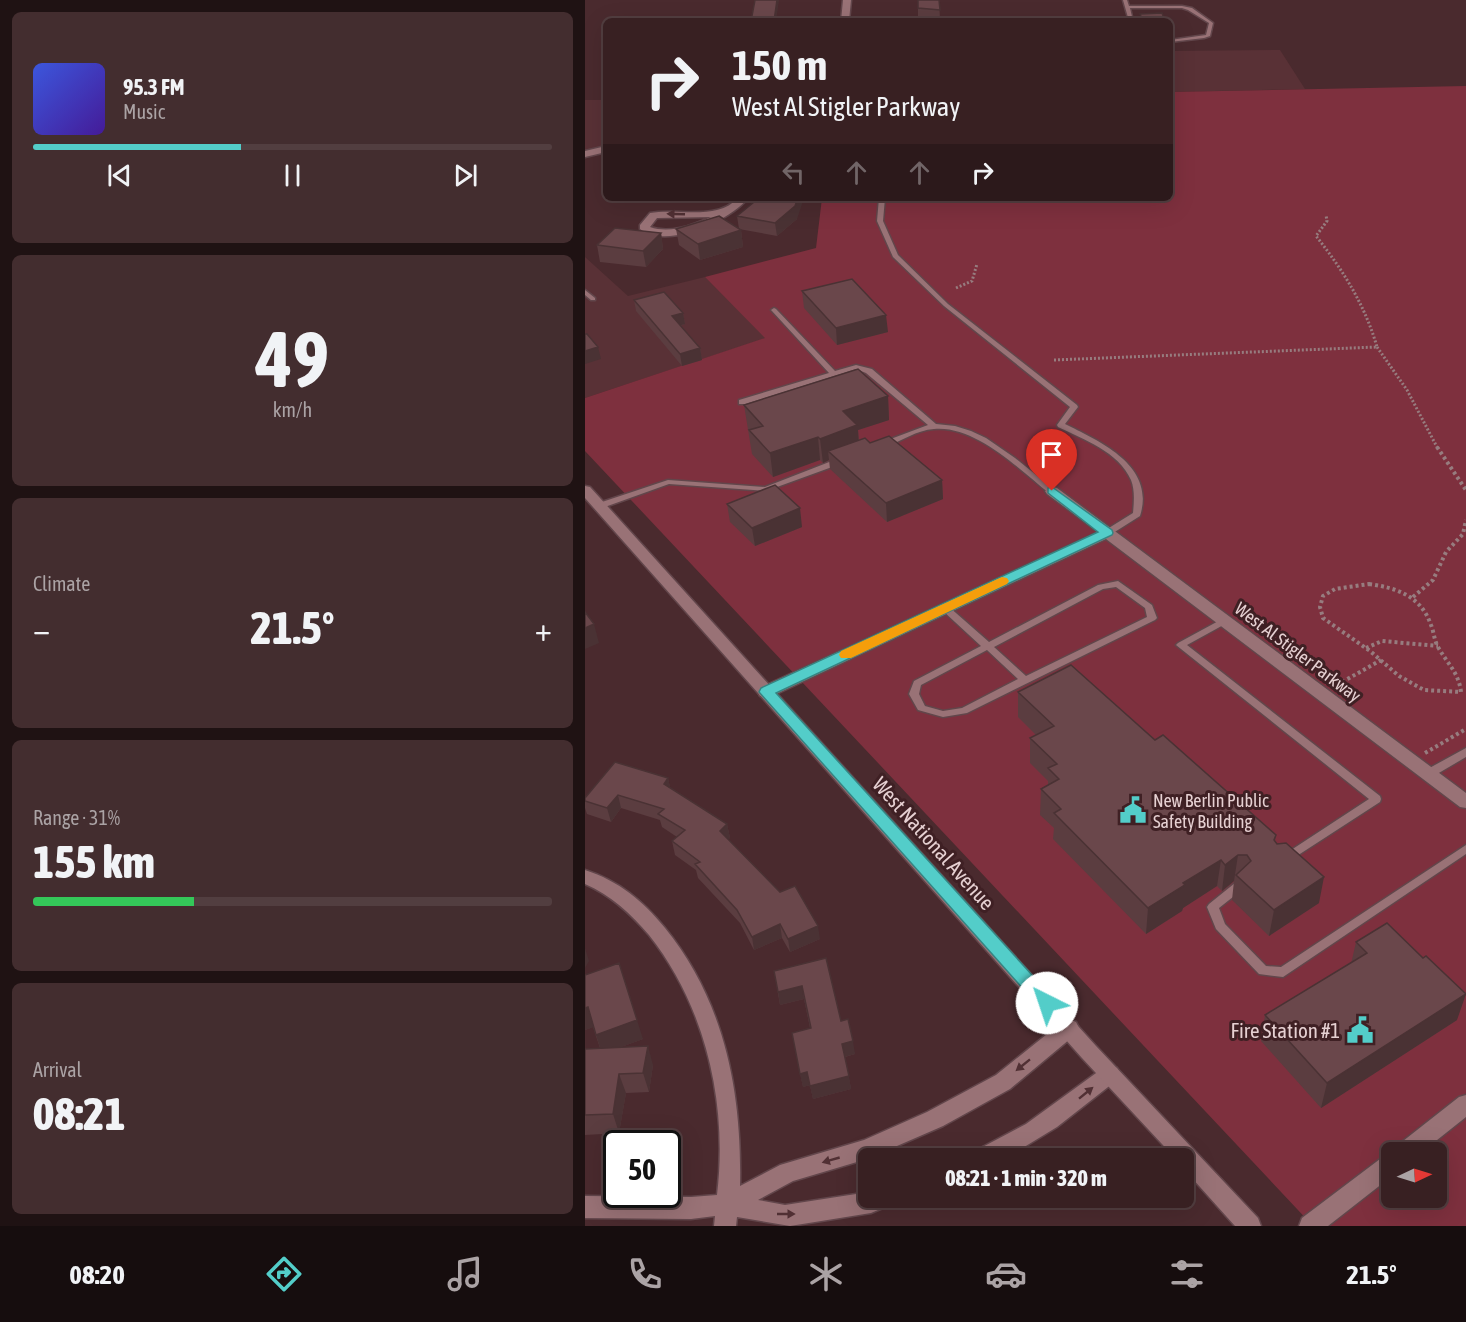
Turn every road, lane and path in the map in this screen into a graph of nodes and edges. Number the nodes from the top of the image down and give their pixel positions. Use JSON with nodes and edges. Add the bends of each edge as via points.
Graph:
{"nodes":[{"id":1,"x":847,"y":0,"type":"edge"},
{"id":2,"x":1125,"y":0,"type":"edge"},
{"id":3,"x":1128,"y":7,"type":"junction"},
{"id":4,"x":845,"y":18,"type":"edge"},
{"id":5,"x":1130,"y":18,"type":"edge"},
{"id":6,"x":1173,"y":41,"type":"edge"},
{"id":7,"x":603,"y":150,"type":"edge"},
{"id":8,"x":585,"y":154,"type":"edge"},
{"id":9,"x":740,"y":201,"type":"edge"},
{"id":10,"x":882,"y":201,"type":"edge"},
{"id":11,"x":733,"y":208,"type":"junction"},
{"id":12,"x":1326,"y":215,"type":"dead end"},
{"id":13,"x":977,"y":264,"type":"dead end"},
{"id":14,"x":956,"y":288,"type":"dead end"},
{"id":15,"x":585,"y":292,"type":"edge"},
{"id":16,"x":593,"y":299,"type":"dead end"},
{"id":17,"x":774,"y":310,"type":"dead end"},
{"id":18,"x":1377,"y":347,"type":"junction"},
{"id":19,"x":1054,"y":360,"type":"dead end"},
{"id":20,"x":834,"y":374,"type":"junction"},
{"id":21,"x":742,"y":402,"type":"dead end"},
{"id":22,"x":934,"y":426,"type":"junction"},
{"id":23,"x":878,"y":447,"type":"edge"},
{"id":24,"x":845,"y":459,"type":"edge"},
{"id":25,"x":585,"y":490,"type":"edge"},
{"id":26,"x":1466,"y":490,"type":"edge"},
{"id":27,"x":1052,"y":491,"type":"joint"},
{"id":28,"x":599,"y":506,"type":"junction"},
{"id":29,"x":1466,"y":520,"type":"edge"},
{"id":30,"x":1107,"y":533,"type":"junction"},
{"id":31,"x":1413,"y":597,"type":"junction"},
{"id":32,"x":945,"y":608,"type":"junction"},
{"id":33,"x":1224,"y":621,"type":"junction"},
{"id":34,"x":987,"y":646,"type":"junction"},
{"id":35,"x":1438,"y":646,"type":"junction"},
{"id":36,"x":1365,"y":648,"type":"junction"},
{"id":37,"x":1381,"y":660,"type":"junction"},
{"id":38,"x":1025,"y":680,"type":"junction"},
{"id":39,"x":766,"y":692,"type":"junction"},
{"id":40,"x":1464,"y":693,"type":"edge"},
{"id":41,"x":1322,"y":694,"type":"junction"},
{"id":42,"x":1466,"y":729,"type":"edge"},
{"id":43,"x":1466,"y":752,"type":"edge"},
{"id":44,"x":1411,"y":761,"type":"junction"},
{"id":45,"x":1428,"y":774,"type":"junction"},
{"id":46,"x":1466,"y":802,"type":"edge"},
{"id":47,"x":1466,"y":849,"type":"edge"},
{"id":48,"x":1277,"y":865,"type":"edge"},
{"id":49,"x":585,"y":877,"type":"edge"},
{"id":50,"x":1239,"y":886,"type":"edge"},
{"id":51,"x":1069,"y":1028,"type":"junction"},
{"id":52,"x":1110,"y":1074,"type":"junction"},
{"id":53,"x":1466,"y":1104,"type":"edge"},
{"id":54,"x":1418,"y":1142,"type":"edge"},
{"id":55,"x":1004,"y":1148,"type":"edge"},
{"id":56,"x":1381,"y":1171,"type":"edge"},
{"id":57,"x":858,"y":1204,"type":"edge"},
{"id":58,"x":585,"y":1207,"type":"edge"},
{"id":59,"x":727,"y":1215,"type":"edge"},
{"id":60,"x":1250,"y":1226,"type":"edge"},
{"id":61,"x":1310,"y":1226,"type":"edge"}],
"edges":[{"from":1,"to":4,"type":"street"},
{"from":2,"to":3,"type":"lane"},
{"from":3,"to":5,"type":"lane"},
{"from":3,"to":6,"type":"lane","via":[[1182,7],[1211,23],[1205,38]]},
{"from":7,"to":8,"type":"street"},
{"from":9,"to":11,"type":"street"},
{"from":10,"to":30,"type":"lane","via":[[880,220],[895,256],[946,304],[1074,407],[1061,425],[1115,454],[1137,482],[1137,514]]},
{"from":11,"to":11,"type":"street","one_way":true,"via":[[712,214],[654,215],[645,230],[657,234],[678,232]]},
{"from":12,"to":18,"type":"path","via":[[1327,221],[1315,236],[1329,251],[1357,297]]},
{"from":13,"to":14,"type":"path","via":[[972,281]]},
{"from":15,"to":16,"type":"lane"},
{"from":17,"to":20,"type":"lane"},
{"from":18,"to":19,"type":"path"},
{"from":18,"to":26,"type":"path"},
{"from":20,"to":21,"type":"lane"},
{"from":20,"to":22,"type":"lane","via":[[855,368],[869,371]]},
{"from":22,"to":23,"type":"lane"},
{"from":22,"to":27,"type":"lane","via":[[981,439]]},
{"from":24,"to":28,"type":"lane","via":[[766,489],[668,482]]},
{"from":25,"to":28,"type":"street","name":"West National Avenue"},
{"from":27,"to":30,"type":"street","name":"West Al Stigler Parkway"},
{"from":28,"to":39,"type":"street","name":"West National Avenue"},
{"from":29,"to":31,"type":"path","via":[[1463,534],[1446,552],[1433,580]]},
{"from":30,"to":32,"type":"street"},
{"from":30,"to":33,"type":"street","name":"West Al Stigler Parkway"},
{"from":31,"to":35,"type":"path","via":[[1429,620]]},
{"from":31,"to":36,"type":"path","via":[[1388,586],[1369,584],[1335,589],[1323,596],[1323,618]]},
{"from":32,"to":34,"type":"lane"},
{"from":32,"to":39,"type":"street"},
{"from":33,"to":41,"type":"street","name":"West Al Stigler Parkway"},
{"from":33,"to":48,"type":"lane","via":[[1181,645],[1375,799]]},
{"from":34,"to":38,"type":"lane"},
{"from":34,"to":38,"type":"lane","via":[[917,683],[914,694],[921,708],[943,714],[964,711]]},
{"from":34,"to":38,"type":"lane","via":[[1101,587],[1118,584],[1149,607],[1152,618]]},
{"from":35,"to":36,"type":"path","via":[[1382,641]]},
{"from":35,"to":40,"type":"path","via":[[1453,666]]},
{"from":36,"to":37,"type":"path"},
{"from":37,"to":40,"type":"path","via":[[1424,690]]},
{"from":37,"to":41,"type":"path"},
{"from":39,"to":51,"type":"street","name":"West National Avenue"},
{"from":41,"to":44,"type":"street","name":"West Al Stigler Parkway"},
{"from":42,"to":44,"type":"path"},
{"from":43,"to":45,"type":"lane"},
{"from":44,"to":45,"type":"street","name":"West Al Stigler Parkway"},
{"from":45,"to":46,"type":"street","name":"West Al Stigler Parkway"},
{"from":47,"to":50,"type":"lane","via":[[1283,972],[1263,971],[1220,926],[1213,906]]},
{"from":49,"to":59,"type":"street","via":[[601,882],[631,903],[666,940],[701,1000],[717,1047],[725,1088],[730,1168]]},
{"from":51,"to":52,"type":"street","name":"West National Avenue"},
{"from":51,"to":59,"type":"street","one_way":true,"via":[[1003,1082],[935,1119],[867,1149],[788,1172]]},
{"from":55,"to":52,"type":"street","one_way":true,"via":[[1065,1110]]},
{"from":52,"to":60,"type":"street","name":"West National Avenue"},
{"from":53,"to":54,"type":"street"},
{"from":56,"to":61,"type":"street"},
{"from":59,"to":57,"type":"street","one_way":true,"via":[[785,1216]]},
{"from":58,"to":59,"type":"street","via":[[669,1208]]}]}
